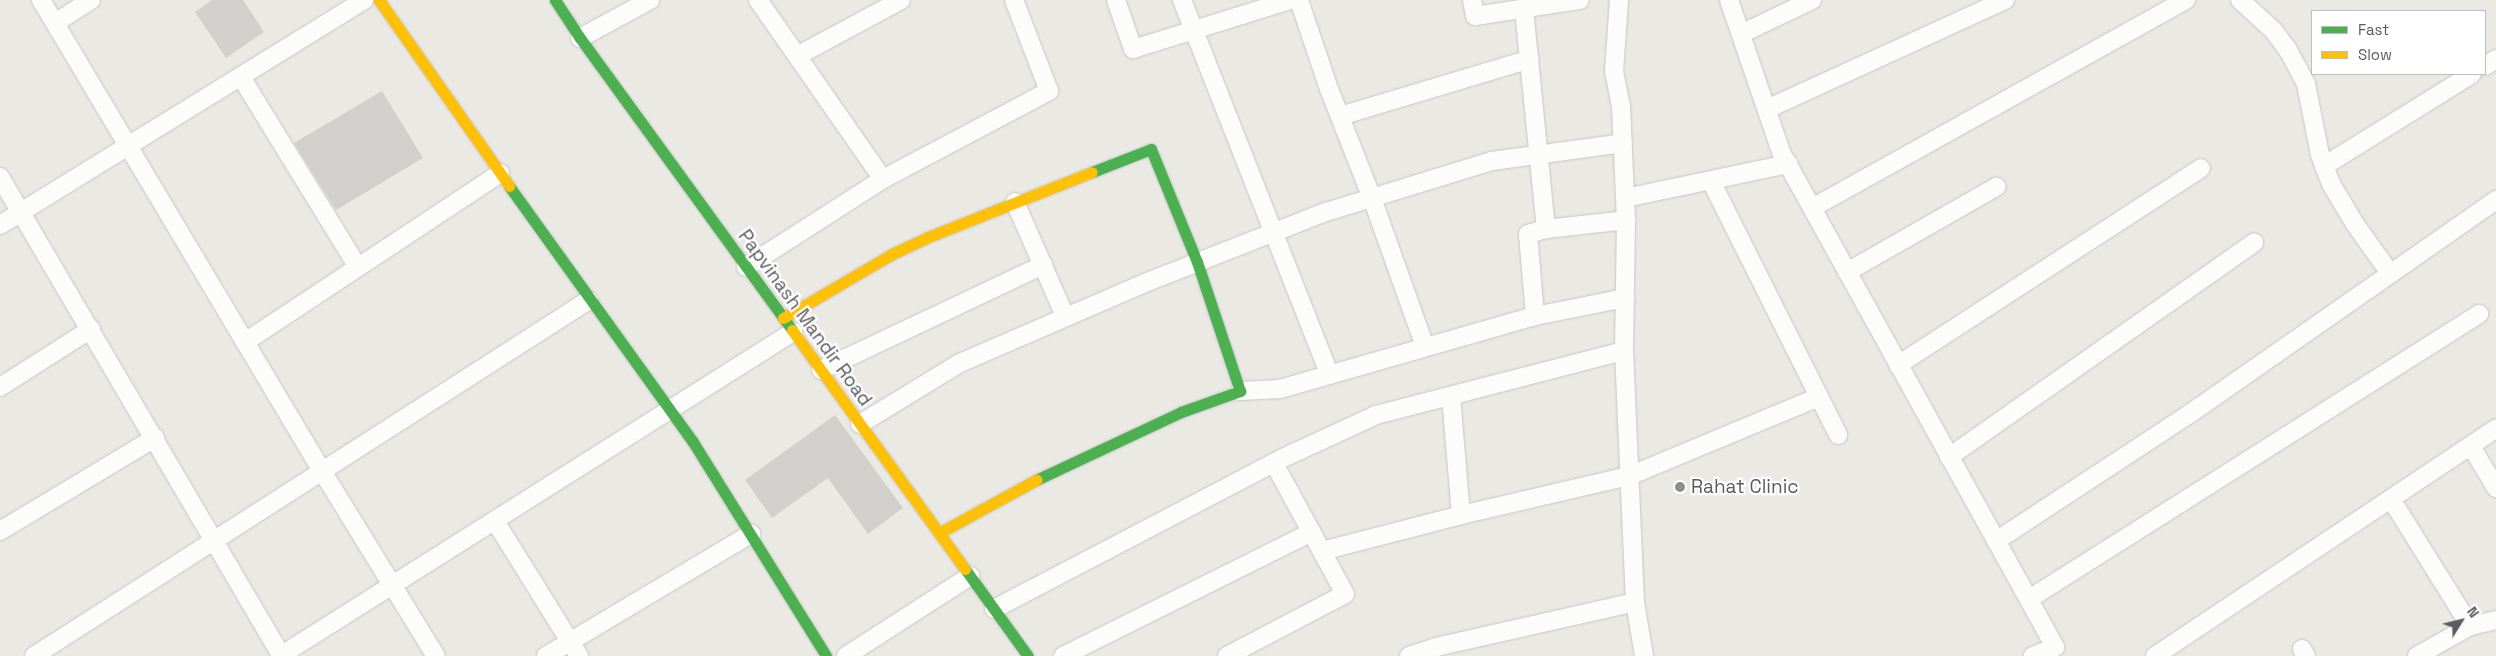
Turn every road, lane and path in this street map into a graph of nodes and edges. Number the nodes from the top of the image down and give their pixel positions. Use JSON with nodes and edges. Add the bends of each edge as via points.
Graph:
{"nodes":[{"id":1,"x":41,"y":0,"type":"edge"},
{"id":2,"x":91,"y":0,"type":"edge"},
{"id":3,"x":364,"y":0,"type":"edge"},
{"id":4,"x":379,"y":0,"type":"edge"},
{"id":5,"x":555,"y":0,"type":"edge"},
{"id":6,"x":650,"y":0,"type":"edge"},
{"id":7,"x":758,"y":0,"type":"edge"},
{"id":8,"x":901,"y":0,"type":"edge"},
{"id":9,"x":1014,"y":0,"type":"edge"},
{"id":10,"x":1116,"y":0,"type":"edge"},
{"id":11,"x":1182,"y":0,"type":"edge"},
{"id":12,"x":1290,"y":0,"type":"edge"},
{"id":13,"x":1299,"y":0,"type":"edge"},
{"id":14,"x":1472,"y":0,"type":"edge"},
{"id":15,"x":1580,"y":0,"type":"edge"},
{"id":16,"x":1619,"y":0,"type":"edge"},
{"id":17,"x":1729,"y":0,"type":"edge"},
{"id":18,"x":1812,"y":0,"type":"edge"},
{"id":19,"x":2005,"y":0,"type":"edge"},
{"id":20,"x":2186,"y":0,"type":"edge"},
{"id":21,"x":2240,"y":0,"type":"edge"},
{"id":22,"x":1524,"y":9,"type":"junction"},
{"id":23,"x":55,"y":23,"type":"junction"},
{"id":24,"x":1193,"y":30,"type":"junction"},
{"id":25,"x":1741,"y":34,"type":"junction"},
{"id":26,"x":580,"y":38,"type":"junction"},
{"id":27,"x":797,"y":56,"type":"junction"},
{"id":28,"x":1530,"y":59,"type":"junction"},
{"id":29,"x":2470,"y":75,"type":"edge"},
{"id":30,"x":241,"y":76,"type":"junction"},
{"id":31,"x":1767,"y":109,"type":"junction"},
{"id":32,"x":1340,"y":116,"type":"junction"},
{"id":33,"x":1623,"y":143,"type":"junction"},
{"id":34,"x":129,"y":146,"type":"junction"},
{"id":35,"x":1540,"y":154,"type":"junction"},
{"id":36,"x":1788,"y":164,"type":"junction"},
{"id":37,"x":2324,"y":166,"type":"junction"},
{"id":38,"x":2202,"y":168,"type":"dead end"},
{"id":39,"x":500,"y":172,"type":"junction"},
{"id":40,"x":0,"y":177,"type":"edge"},
{"id":41,"x":883,"y":179,"type":"junction"},
{"id":42,"x":1711,"y":180,"type":"junction"},
{"id":43,"x":1996,"y":187,"type":"dead end"},
{"id":44,"x":1372,"y":198,"type":"junction"},
{"id":45,"x":1625,"y":198,"type":"junction"},
{"id":46,"x":2496,"y":200,"type":"edge"},
{"id":47,"x":1015,"y":202,"type":"junction"},
{"id":48,"x":1812,"y":208,"type":"junction"},
{"id":49,"x":21,"y":212,"type":"junction"},
{"id":50,"x":1626,"y":220,"type":"junction"},
{"id":51,"x":0,"y":225,"type":"edge"},
{"id":52,"x":1546,"y":228,"type":"junction"},
{"id":53,"x":1274,"y":232,"type":"junction"},
{"id":54,"x":2254,"y":244,"type":"dead end"},
{"id":55,"x":1197,"y":262,"type":"junction"},
{"id":56,"x":1043,"y":265,"type":"junction"},
{"id":57,"x":358,"y":267,"type":"junction"},
{"id":58,"x":746,"y":267,"type":"junction"},
{"id":59,"x":1847,"y":272,"type":"junction"},
{"id":60,"x":2390,"y":273,"type":"junction"},
{"id":61,"x":1624,"y":298,"type":"junction"},
{"id":62,"x":590,"y":300,"type":"junction"},
{"id":63,"x":2479,"y":314,"type":"dead end"},
{"id":64,"x":1065,"y":316,"type":"junction"},
{"id":65,"x":1535,"y":316,"type":"junction"},
{"id":66,"x":783,"y":318,"type":"junction"},
{"id":67,"x":91,"y":329,"type":"junction"},
{"id":68,"x":793,"y":332,"type":"junction"},
{"id":69,"x":245,"y":342,"type":"junction"},
{"id":70,"x":1426,"y":347,"type":"junction"},
{"id":71,"x":1624,"y":352,"type":"junction"},
{"id":72,"x":1898,"y":365,"type":"junction"},
{"id":73,"x":821,"y":370,"type":"junction"},
{"id":74,"x":1330,"y":375,"type":"junction"},
{"id":75,"x":0,"y":387,"type":"edge"},
{"id":76,"x":1240,"y":391,"type":"junction"},
{"id":77,"x":1451,"y":396,"type":"junction"},
{"id":78,"x":1819,"y":397,"type":"junction"},
{"id":79,"x":670,"y":410,"type":"junction"},
{"id":80,"x":860,"y":424,"type":"junction"},
{"id":81,"x":2496,"y":429,"type":"edge"},
{"id":82,"x":1838,"y":436,"type":"dead end"},
{"id":83,"x":155,"y":438,"type":"junction"},
{"id":84,"x":2471,"y":446,"type":"junction"},
{"id":85,"x":1949,"y":457,"type":"junction"},
{"id":86,"x":1274,"y":463,"type":"junction"},
{"id":87,"x":322,"y":472,"type":"junction"},
{"id":88,"x":1629,"y":476,"type":"junction"},
{"id":89,"x":2496,"y":488,"type":"edge"},
{"id":90,"x":2391,"y":498,"type":"junction"},
{"id":91,"x":1462,"y":514,"type":"junction"},
{"id":92,"x":495,"y":521,"type":"junction"},
{"id":93,"x":0,"y":531,"type":"edge"},
{"id":94,"x":1312,"y":532,"type":"junction"},
{"id":95,"x":939,"y":533,"type":"junction"},
{"id":96,"x":750,"y":534,"type":"junction"},
{"id":97,"x":214,"y":540,"type":"junction"},
{"id":98,"x":1996,"y":541,"type":"junction"},
{"id":99,"x":1322,"y":551,"type":"junction"},
{"id":100,"x":970,"y":576,"type":"junction"},
{"id":101,"x":392,"y":586,"type":"junction"},
{"id":102,"x":2029,"y":599,"type":"junction"},
{"id":103,"x":1635,"y":602,"type":"junction"},
{"id":104,"x":994,"y":609,"type":"junction"},
{"id":105,"x":2496,"y":620,"type":"edge"},
{"id":106,"x":2470,"y":626,"type":"junction"},
{"id":107,"x":574,"y":648,"type":"edge"},
{"id":108,"x":2058,"y":651,"type":"edge"},
{"id":109,"x":34,"y":656,"type":"edge"},
{"id":110,"x":281,"y":656,"type":"edge"},
{"id":111,"x":436,"y":656,"type":"edge"},
{"id":112,"x":546,"y":656,"type":"edge"},
{"id":113,"x":826,"y":656,"type":"edge"},
{"id":114,"x":846,"y":656,"type":"edge"},
{"id":115,"x":1028,"y":656,"type":"edge"},
{"id":116,"x":1063,"y":656,"type":"edge"},
{"id":117,"x":1227,"y":656,"type":"edge"},
{"id":118,"x":1409,"y":656,"type":"edge"},
{"id":119,"x":1644,"y":656,"type":"edge"},
{"id":120,"x":2033,"y":656,"type":"edge"},
{"id":121,"x":2155,"y":656,"type":"edge"},
{"id":122,"x":2417,"y":656,"type":"edge"}],
"edges":[{"from":1,"to":23,"type":"street"},
{"from":2,"to":23,"type":"street"},
{"from":3,"to":30,"type":"street"},
{"from":4,"to":39,"type":"street"},
{"from":5,"to":26,"type":"street","name":"Papvinash Mandir Road"},
{"from":6,"to":26,"type":"street"},
{"from":7,"to":27,"type":"street"},
{"from":8,"to":27,"type":"street"},
{"from":9,"to":41,"type":"street","via":[[1049,91]]},
{"from":10,"to":24,"type":"street","via":[[1133,49]]},
{"from":11,"to":24,"type":"street"},
{"from":12,"to":24,"type":"street"},
{"from":13,"to":32,"type":"street"},
{"from":14,"to":22,"type":"street","via":[[1475,16]]},
{"from":15,"to":22,"type":"street"},
{"from":16,"to":33,"type":"street","via":[[1614,71],[1621,106]]},
{"from":17,"to":25,"type":"street"},
{"from":18,"to":25,"type":"street"},
{"from":19,"to":31,"type":"street"},
{"from":20,"to":48,"type":"street"},
{"from":21,"to":37,"type":"street","via":[[2273,30],[2306,84]]},
{"from":22,"to":28,"type":"street"},
{"from":23,"to":34,"type":"street"},
{"from":24,"to":53,"type":"street"},
{"from":25,"to":31,"type":"street"},
{"from":26,"to":58,"type":"street","name":"Papvinash Mandir Road"},
{"from":27,"to":41,"type":"street"},
{"from":28,"to":32,"type":"street"},
{"from":28,"to":35,"type":"street"},
{"from":29,"to":37,"type":"street"},
{"from":30,"to":34,"type":"street"},
{"from":30,"to":57,"type":"street"},
{"from":31,"to":36,"type":"street"},
{"from":32,"to":44,"type":"street"},
{"from":33,"to":35,"type":"street"},
{"from":33,"to":45,"type":"street"},
{"from":34,"to":49,"type":"street"},
{"from":34,"to":69,"type":"street"},
{"from":35,"to":44,"type":"street","via":[[1492,161]]},
{"from":35,"to":52,"type":"street"},
{"from":36,"to":42,"type":"street"},
{"from":36,"to":48,"type":"street"},
{"from":37,"to":60,"type":"street","via":[[2355,224]]},
{"from":38,"to":72,"type":"street"},
{"from":39,"to":57,"type":"street"},
{"from":39,"to":62,"type":"street"},
{"from":40,"to":49,"type":"street"},
{"from":41,"to":58,"type":"street"},
{"from":42,"to":45,"type":"street"},
{"from":42,"to":78,"type":"street"},
{"from":43,"to":59,"type":"street"},
{"from":44,"to":53,"type":"street"},
{"from":44,"to":70,"type":"street"},
{"from":45,"to":50,"type":"street"},
{"from":46,"to":60,"type":"street"},
{"from":47,"to":55,"type":"street","via":[[1151,149]]},
{"from":47,"to":56,"type":"street"},
{"from":47,"to":66,"type":"street","via":[[892,254]]},
{"from":48,"to":59,"type":"street"},
{"from":49,"to":51,"type":"street"},
{"from":49,"to":67,"type":"street"},
{"from":50,"to":52,"type":"street"},
{"from":50,"to":61,"type":"street"},
{"from":52,"to":65,"type":"street","via":[[1528,234]]},
{"from":53,"to":55,"type":"street"},
{"from":53,"to":74,"type":"street"},
{"from":54,"to":85,"type":"street"},
{"from":55,"to":64,"type":"street"},
{"from":55,"to":76,"type":"street"},
{"from":56,"to":64,"type":"street"},
{"from":56,"to":73,"type":"street"},
{"from":57,"to":69,"type":"street"},
{"from":58,"to":66,"type":"street","name":"Papvinash Mandir Road"},
{"from":59,"to":72,"type":"street"},
{"from":60,"to":98,"type":"street","via":[[2188,415]]},
{"from":61,"to":65,"type":"street"},
{"from":61,"to":71,"type":"street"},
{"from":62,"to":79,"type":"street"},
{"from":62,"to":87,"type":"street"},
{"from":63,"to":102,"type":"street"},
{"from":64,"to":80,"type":"street","via":[[960,363]]},
{"from":65,"to":70,"type":"street"},
{"from":66,"to":68,"type":"street","name":"Papvinash Mandir Road"},
{"from":67,"to":75,"type":"street"},
{"from":67,"to":83,"type":"street"},
{"from":68,"to":73,"type":"street","name":"Papvinash Mandir Road"},
{"from":68,"to":79,"type":"street"},
{"from":69,"to":87,"type":"street"},
{"from":70,"to":74,"type":"street"},
{"from":71,"to":77,"type":"street"},
{"from":71,"to":88,"type":"street"},
{"from":72,"to":85,"type":"street"},
{"from":73,"to":80,"type":"street","name":"Papvinash Mandir Road"},
{"from":74,"to":76,"type":"street","via":[[1280,389]]},
{"from":76,"to":95,"type":"street","via":[[1180,412],[1057,468]]},
{"from":77,"to":86,"type":"street","via":[[1376,415]]},
{"from":77,"to":91,"type":"street"},
{"from":78,"to":82,"type":"street"},
{"from":78,"to":88,"type":"street"},
{"from":79,"to":92,"type":"street"},
{"from":79,"to":96,"type":"street"},
{"from":80,"to":95,"type":"street","name":"Papvinash Mandir Road"},
{"from":81,"to":84,"type":"street"},
{"from":83,"to":93,"type":"street"},
{"from":83,"to":97,"type":"street"},
{"from":84,"to":89,"type":"street"},
{"from":84,"to":90,"type":"street"},
{"from":85,"to":98,"type":"street"},
{"from":86,"to":94,"type":"street"},
{"from":86,"to":104,"type":"street"},
{"from":87,"to":97,"type":"street"},
{"from":87,"to":101,"type":"street"},
{"from":88,"to":91,"type":"street"},
{"from":88,"to":103,"type":"street"},
{"from":90,"to":106,"type":"street"},
{"from":90,"to":121,"type":"street"},
{"from":91,"to":99,"type":"street"},
{"from":92,"to":101,"type":"street"},
{"from":92,"to":107,"type":"street"},
{"from":94,"to":99,"type":"street"},
{"from":94,"to":116,"type":"street"},
{"from":95,"to":100,"type":"street","name":"Papvinash Mandir Road"},
{"from":96,"to":107,"type":"street"},
{"from":96,"to":113,"type":"street"},
{"from":97,"to":109,"type":"street"},
{"from":97,"to":110,"type":"street"},
{"from":98,"to":102,"type":"street"},
{"from":99,"to":117,"type":"street","via":[[1345,594]]},
{"from":100,"to":104,"type":"street","name":"Papvinash Mandir Road"},
{"from":100,"to":114,"type":"street"},
{"from":101,"to":110,"type":"street"},
{"from":101,"to":111,"type":"street"},
{"from":102,"to":108,"type":"street"},
{"from":103,"to":118,"type":"street"},
{"from":103,"to":119,"type":"street"},
{"from":104,"to":115,"type":"street","name":"Papvinash Mandir Road"},
{"from":105,"to":106,"type":"street"},
{"from":106,"to":122,"type":"street"},
{"from":107,"to":112,"type":"street"},
{"from":108,"to":120,"type":"street"}]}
